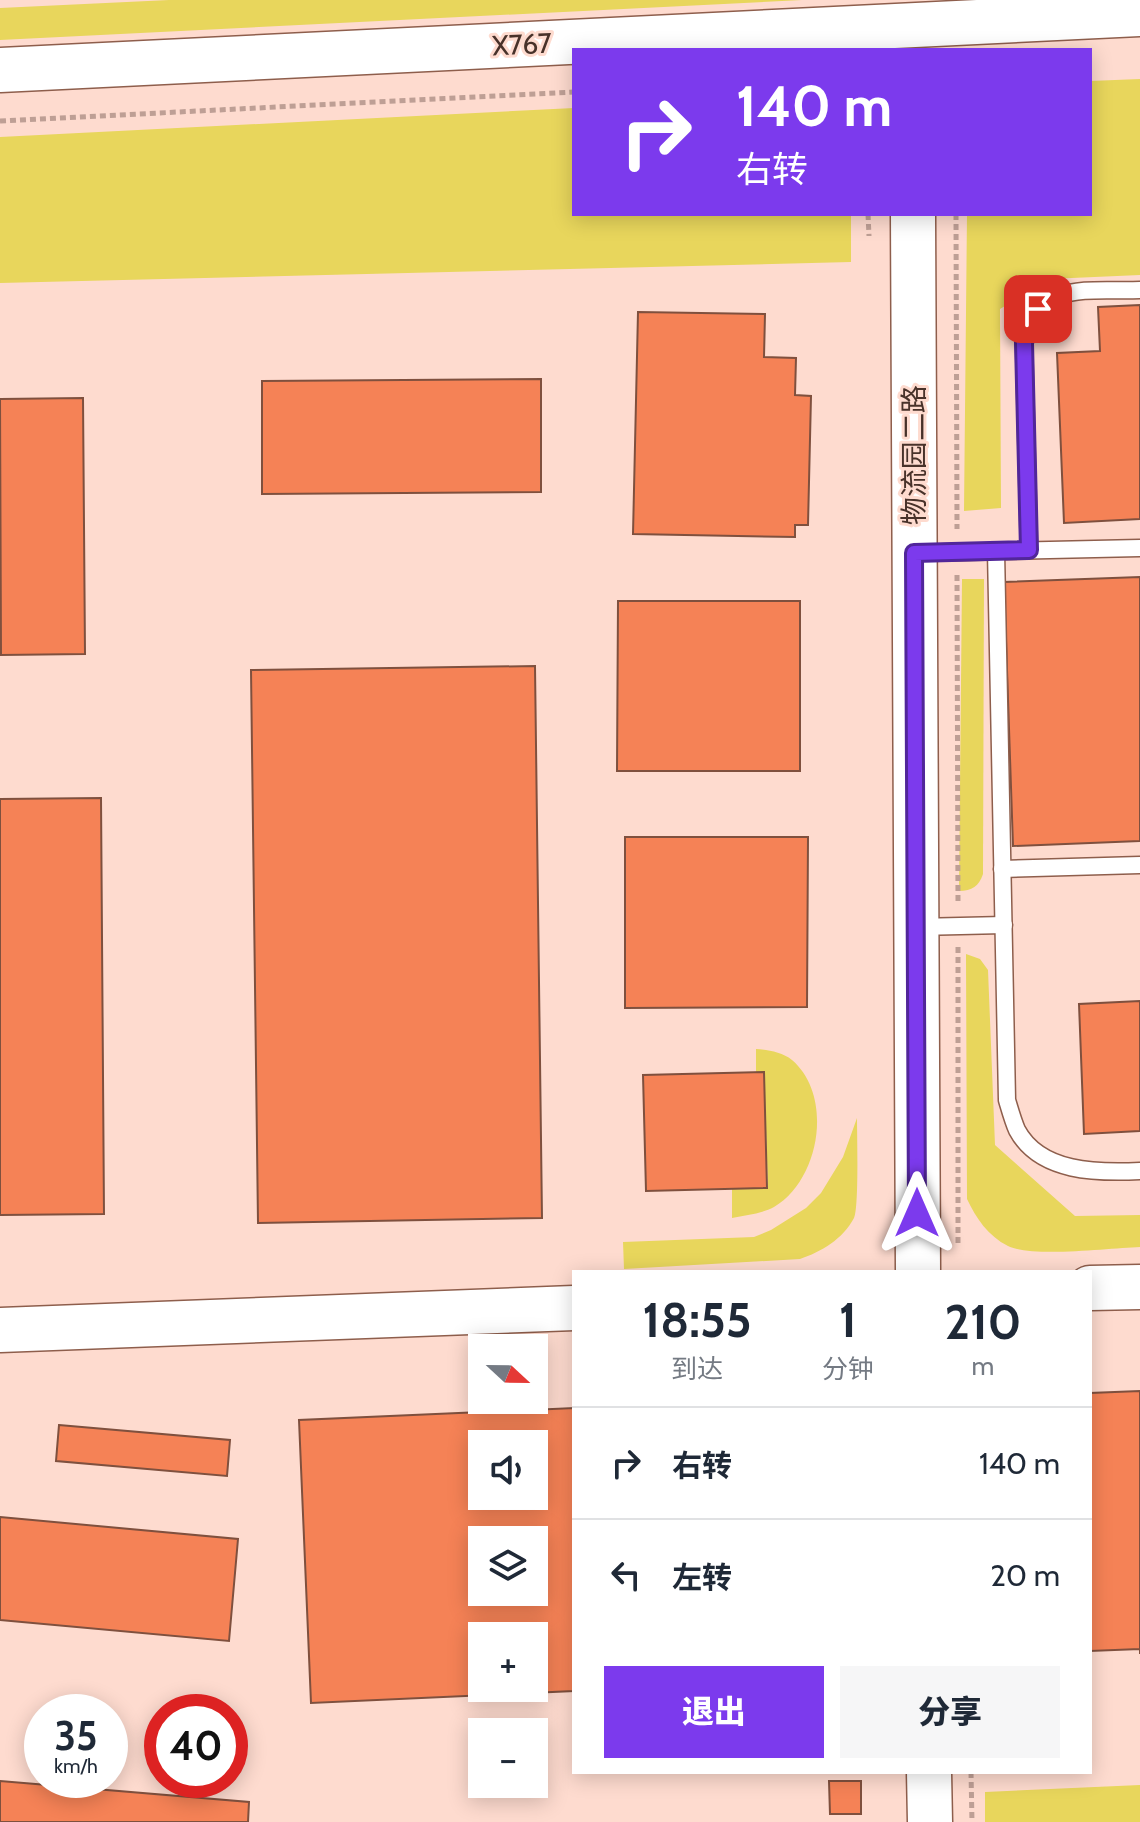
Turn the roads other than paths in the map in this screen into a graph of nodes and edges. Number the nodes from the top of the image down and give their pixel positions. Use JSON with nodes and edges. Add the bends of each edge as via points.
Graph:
{"nodes":[{"id":1,"x":1140,"y":14,"type":"edge"},
{"id":2,"x":1053,"y":18,"type":"junction"},
{"id":3,"x":750,"y":33,"type":"junction"},
{"id":4,"x":788,"y":48,"type":"edge"},
{"id":5,"x":993,"y":48,"type":"edge"},
{"id":6,"x":0,"y":70,"type":"edge"},
{"id":7,"x":913,"y":216,"type":"edge"},
{"id":8,"x":1140,"y":290,"type":"edge"},
{"id":9,"x":1140,"y":548,"type":"edge"},
{"id":10,"x":1029,"y":550,"type":"junction"},
{"id":11,"x":996,"y":551,"type":"junction"},
{"id":12,"x":914,"y":553,"type":"junction"},
{"id":13,"x":1140,"y":865,"type":"edge"},
{"id":14,"x":1002,"y":869,"type":"junction"},
{"id":15,"x":1004,"y":925,"type":"junction"},
{"id":16,"x":937,"y":927,"type":"junction"},
{"id":17,"x":1140,"y":1171,"type":"edge"},
{"id":18,"x":918,"y":1270,"type":"edge"},
{"id":19,"x":1140,"y":1287,"type":"edge"},
{"id":20,"x":1092,"y":1288,"type":"edge"},
{"id":21,"x":572,"y":1308,"type":"edge"},
{"id":22,"x":0,"y":1330,"type":"edge"},
{"id":23,"x":929,"y":1774,"type":"edge"},
{"id":24,"x":930,"y":1822,"type":"edge"}],
"edges":[{"from":1,"to":2,"type":"street","name":"X767","number":"X767"},
{"from":2,"to":3,"type":"street","name":"X767","number":"X767"},
{"from":2,"to":5,"type":"street"},
{"from":3,"to":4,"type":"street"},
{"from":3,"to":6,"type":"street","name":"X767","number":"X767"},
{"from":7,"to":12,"type":"street","name":"物流园二路"},
{"from":8,"to":10,"type":"lane","via":[[1052,297],[1028,325],[1024,343]]},
{"from":9,"to":10,"type":"lane"},
{"from":10,"to":11,"type":"lane"},
{"from":11,"to":12,"type":"lane"},
{"from":11,"to":14,"type":"lane"},
{"from":12,"to":16,"type":"street","name":"物流园二路"},
{"from":13,"to":14,"type":"lane"},
{"from":14,"to":15,"type":"lane"},
{"from":15,"to":16,"type":"lane"},
{"from":15,"to":17,"type":"lane","via":[[1007,1100],[1018,1131],[1040,1154],[1068,1167],[1100,1173]]},
{"from":16,"to":18,"type":"street","name":"物流园二路"},
{"from":19,"to":20,"type":"street"},
{"from":21,"to":22,"type":"street"},
{"from":23,"to":24,"type":"street"}]}
